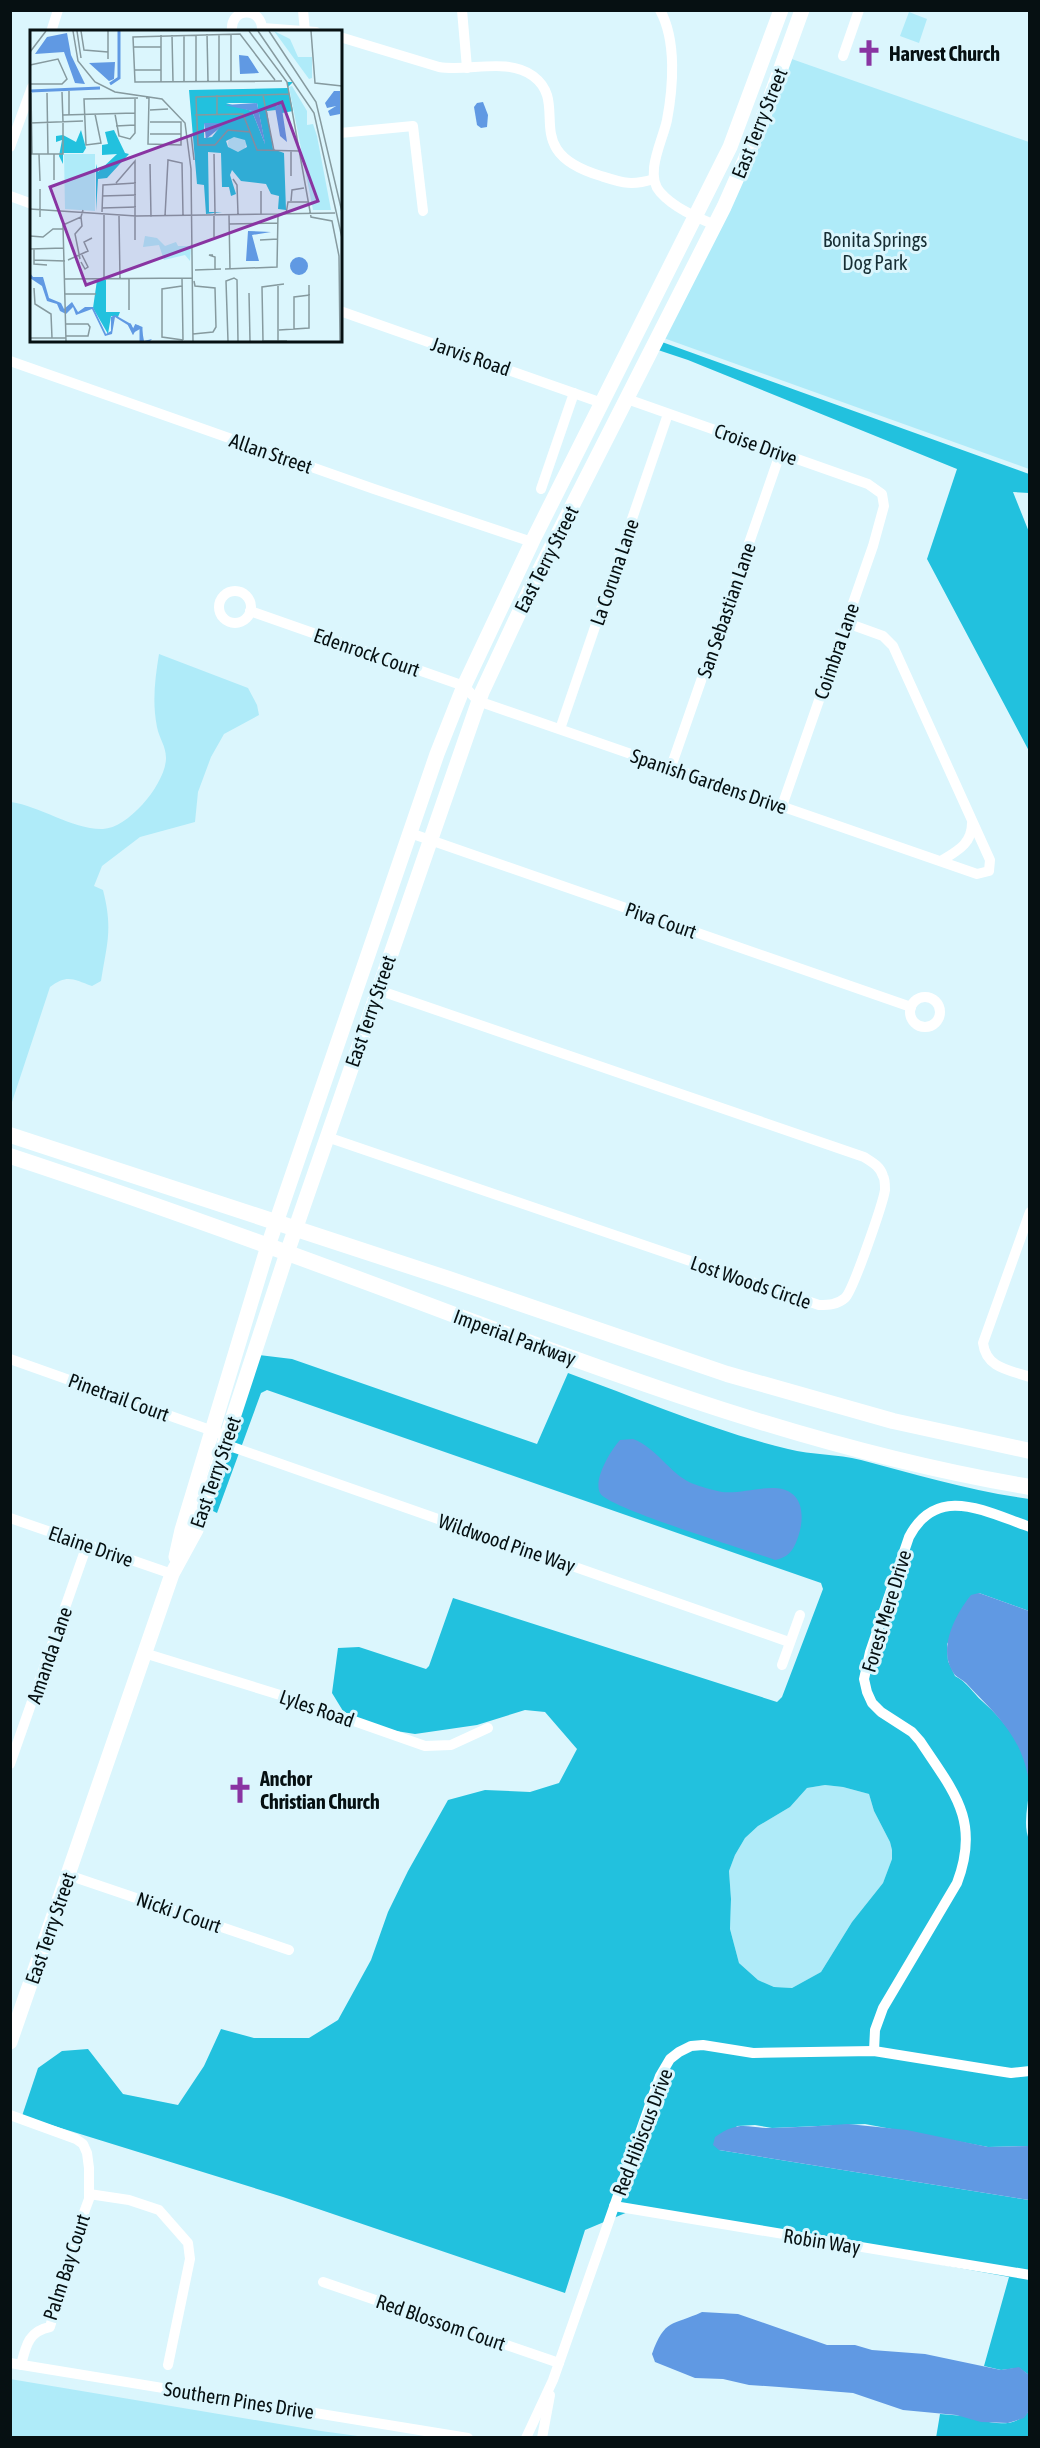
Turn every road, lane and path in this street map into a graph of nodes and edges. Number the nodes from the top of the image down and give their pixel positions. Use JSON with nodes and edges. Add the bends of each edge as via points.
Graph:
{"nodes":[{"id":1,"x":58,"y":10,"type":"edge"},
{"id":2,"x":303,"y":10,"type":"edge"},
{"id":3,"x":462,"y":10,"type":"edge"},
{"id":4,"x":660,"y":10,"type":"edge"},
{"id":5,"x":781,"y":10,"type":"edge"},
{"id":6,"x":802,"y":10,"type":"edge"},
{"id":7,"x":859,"y":10,"type":"edge"},
{"id":8,"x":236,"y":13,"type":"edge"},
{"id":9,"x":52,"y":30,"type":"edge"},
{"id":10,"x":232,"y":30,"type":"edge"},
{"id":11,"x":262,"y":30,"type":"edge"},
{"id":12,"x":309,"y":30,"type":"edge"},
{"id":13,"x":342,"y":38,"type":"edge"},
{"id":14,"x":843,"y":56,"type":"dead end"},
{"id":15,"x":467,"y":68,"type":"junction"},
{"id":16,"x":30,"y":92,"type":"edge"},
{"id":17,"x":342,"y":132,"type":"edge"},
{"id":18,"x":10,"y":147,"type":"edge"},
{"id":19,"x":654,"y":179,"type":"junction"},
{"id":20,"x":10,"y":196,"type":"edge"},
{"id":21,"x":30,"y":203,"type":"edge"},
{"id":22,"x":423,"y":211,"type":"dead end"},
{"id":23,"x":695,"y":217,"type":"junction"},
{"id":24,"x":715,"y":225,"type":"junction"},
{"id":25,"x":342,"y":312,"type":"edge"},
{"id":26,"x":10,"y":361,"type":"edge"},
{"id":27,"x":574,"y":393,"type":"junction"},
{"id":28,"x":627,"y":399,"type":"junction"},
{"id":29,"x":602,"y":403,"type":"junction"},
{"id":30,"x":668,"y":414,"type":"junction"},
{"id":31,"x":780,"y":454,"type":"junction"},
{"id":32,"x":541,"y":489,"type":"dead end"},
{"id":33,"x":882,"y":494,"type":"joint"},
{"id":34,"x":532,"y":542,"type":"junction"},
{"id":35,"x":250,"y":611,"type":"dead end"},
{"id":36,"x":847,"y":623,"type":"junction"},
{"id":37,"x":464,"y":686,"type":"junction"},
{"id":38,"x":478,"y":701,"type":"junction"},
{"id":39,"x":560,"y":729,"type":"junction"},
{"id":40,"x":671,"y":767,"type":"junction"},
{"id":41,"x":782,"y":806,"type":"junction"},
{"id":42,"x":972,"y":823,"type":"junction"},
{"id":43,"x":410,"y":833,"type":"junction"},
{"id":44,"x":429,"y":840,"type":"junction"},
{"id":45,"x":941,"y":861,"type":"junction"},
{"id":46,"x":396,"y":873,"type":"junction"},
{"id":47,"x":378,"y":990,"type":"junction"},
{"id":48,"x":911,"y":1006,"type":"dead end"},
{"id":49,"x":10,"y":1135,"type":"edge"},
{"id":50,"x":327,"y":1137,"type":"junction"},
{"id":51,"x":10,"y":1156,"type":"edge"},
{"id":52,"x":1029,"y":1212,"type":"edge"},
{"id":53,"x":276,"y":1222,"type":"junction"},
{"id":54,"x":295,"y":1229,"type":"junction"},
{"id":55,"x":268,"y":1246,"type":"junction"},
{"id":56,"x":287,"y":1253,"type":"junction"},
{"id":57,"x":10,"y":1359,"type":"edge"},
{"id":58,"x":1029,"y":1377,"type":"edge"},
{"id":59,"x":221,"y":1437,"type":"junction"},
{"id":60,"x":1029,"y":1451,"type":"edge"},
{"id":61,"x":1029,"y":1487,"type":"edge"},
{"id":62,"x":10,"y":1518,"type":"edge"},
{"id":63,"x":1029,"y":1527,"type":"edge"},
{"id":64,"x":87,"y":1545,"type":"junction"},
{"id":65,"x":172,"y":1574,"type":"junction"},
{"id":66,"x":800,"y":1615,"type":"dead end"},
{"id":67,"x":789,"y":1642,"type":"junction"},
{"id":68,"x":144,"y":1653,"type":"junction"},
{"id":69,"x":782,"y":1665,"type":"dead end"},
{"id":70,"x":488,"y":1728,"type":"dead end"},
{"id":71,"x":10,"y":1764,"type":"edge"},
{"id":72,"x":68,"y":1875,"type":"junction"},
{"id":73,"x":289,"y":1950,"type":"dead end"},
{"id":74,"x":13,"y":2025,"type":"edge"},
{"id":75,"x":10,"y":2042,"type":"edge"},
{"id":76,"x":874,"y":2050,"type":"junction"},
{"id":77,"x":1029,"y":2071,"type":"edge"},
{"id":78,"x":10,"y":2115,"type":"edge"},
{"id":79,"x":89,"y":2194,"type":"junction"},
{"id":80,"x":614,"y":2206,"type":"junction"},
{"id":81,"x":1029,"y":2275,"type":"edge"},
{"id":82,"x":323,"y":2282,"type":"dead end"},
{"id":83,"x":559,"y":2363,"type":"junction"},
{"id":84,"x":16,"y":2364,"type":"edge"},
{"id":85,"x":168,"y":2365,"type":"dead end"},
{"id":86,"x":553,"y":2380,"type":"junction"},
{"id":87,"x":468,"y":2438,"type":"edge"},
{"id":88,"x":526,"y":2438,"type":"edge"},
{"id":89,"x":542,"y":2438,"type":"edge"}],
"edges":[{"from":1,"to":9,"type":"street"},
{"from":2,"to":12,"type":"street"},
{"from":3,"to":15,"type":"street"},
{"from":4,"to":19,"type":"street","via":[[668,28],[671,62],[667,120]]},
{"from":5,"to":23,"type":"street","via":[[733,138]]},
{"from":6,"to":24,"type":"street","name":"East Terry Street","via":[[760,126]]},
{"from":7,"to":14,"type":"street"},
{"from":8,"to":10,"type":"street"},
{"from":8,"to":11,"type":"street","via":[[252,12],[260,18]]},
{"from":13,"to":15,"type":"street","via":[[439,67]]},
{"from":15,"to":19,"type":"street","via":[[513,68],[535,78],[547,100],[556,150],[576,168],[627,184]]},
{"from":16,"to":18,"type":"street"},
{"from":17,"to":22,"type":"street","via":[[413,126]]},
{"from":19,"to":23,"type":"street","via":[[659,191]]},
{"from":20,"to":21,"type":"street"},
{"from":23,"to":24,"type":"street"},
{"from":23,"to":29,"type":"street"},
{"from":24,"to":28,"type":"street","name":"East Terry Street"},
{"from":25,"to":27,"type":"street","name":"Jarvis Road"},
{"from":26,"to":34,"type":"street","name":"Allan Street"},
{"from":27,"to":29,"type":"street","name":"Jarvis Road"},
{"from":27,"to":32,"type":"street"},
{"from":28,"to":30,"type":"street","name":"Croise Drive"},
{"from":28,"to":38,"type":"street","name":"East Terry Street"},
{"from":29,"to":34,"type":"street"},
{"from":30,"to":31,"type":"street","name":"Croise Drive"},
{"from":30,"to":39,"type":"street","name":"La Coruna Lane"},
{"from":31,"to":33,"type":"street","name":"Croise Drive","via":[[868,484]]},
{"from":31,"to":40,"type":"street","name":"San Sebastian Lane"},
{"from":33,"to":36,"type":"street","name":"Coimbra Lane","via":[[884,506]]},
{"from":34,"to":37,"type":"street"},
{"from":35,"to":37,"type":"street","name":"Edenrock Court"},
{"from":36,"to":41,"type":"street","name":"Coimbra Lane"},
{"from":36,"to":42,"type":"street","name":"Spanish Gardens Drive","via":[[883,636],[893,646]]},
{"from":37,"to":38,"type":"street","name":"Edenrock Court"},
{"from":37,"to":43,"type":"street"},
{"from":38,"to":39,"type":"street","name":"Spanish Gardens Drive"},
{"from":38,"to":44,"type":"street","name":"East Terry Street"},
{"from":39,"to":40,"type":"street","name":"Spanish Gardens Drive"},
{"from":40,"to":41,"type":"street","name":"Spanish Gardens Drive"},
{"from":41,"to":45,"type":"street","name":"Spanish Gardens Drive"},
{"from":42,"to":45,"type":"street","via":[[971,835],[963,847]]},
{"from":42,"to":45,"type":"street","name":"Spanish Gardens Drive","via":[[990,860],[989,872],[977,874]]},
{"from":43,"to":44,"type":"street","name":"Piva Court"},
{"from":43,"to":46,"type":"street"},
{"from":44,"to":47,"type":"street","name":"East Terry Street"},
{"from":44,"to":48,"type":"street","name":"Piva Court"},
{"from":46,"to":47,"type":"street","via":[[396,898],[372,976]]},
{"from":46,"to":53,"type":"street"},
{"from":47,"to":50,"type":"street","name":"East Terry Street"},
{"from":47,"to":50,"type":"street","name":"Lost Woods Circle","via":[[876,1164],[885,1189],[852,1286],[845,1298],[832,1305],[819,1305]]},
{"from":49,"to":53,"type":"main road","name":"Imperial Parkway"},
{"from":50,"to":54,"type":"street","name":"East Terry Street"},
{"from":51,"to":55,"type":"main road","name":"Imperial Parkway"},
{"from":52,"to":58,"type":"street","via":[[983,1343],[985,1355],[993,1364]]},
{"from":53,"to":54,"type":"main road","name":"Imperial Parkway"},
{"from":53,"to":55,"type":"street"},
{"from":54,"to":56,"type":"street","name":"East Terry Street"},
{"from":54,"to":60,"type":"main road","name":"Imperial Parkway","via":[[727,1374],[894,1421]]},
{"from":55,"to":56,"type":"main road","name":"Imperial Parkway"},
{"from":55,"to":59,"type":"street"},
{"from":56,"to":59,"type":"street","name":"East Terry Street"},
{"from":56,"to":61,"type":"main road","name":"Imperial Parkway","via":[[668,1392],[880,1456]]},
{"from":57,"to":59,"type":"street","name":"Pinetrail Court"},
{"from":59,"to":65,"type":"street","name":"East Terry Street","via":[[196,1530]]},
{"from":59,"to":67,"type":"street","name":"Wildwood Pine Way"},
{"from":62,"to":64,"type":"street","name":"Elaine Drive"},
{"from":63,"to":76,"type":"street","name":"Forest Mere Drive","via":[[960,1505],[939,1507],[926,1514],[909,1537],[870,1652],[864,1679],[872,1703],[920,1741],[960,1803],[966,1827],[957,1884],[883,2008],[875,2030]]},
{"from":64,"to":65,"type":"street","name":"Elaine Drive"},
{"from":64,"to":71,"type":"street","name":"Amanda Lane"},
{"from":65,"to":68,"type":"street","name":"East Terry Street"},
{"from":66,"to":67,"type":"street"},
{"from":67,"to":69,"type":"street"},
{"from":68,"to":70,"type":"street","name":"Lyles Road","via":[[425,1746],[451,1745]]},
{"from":68,"to":72,"type":"street","name":"East Terry Street"},
{"from":72,"to":73,"type":"street","name":"Nicki J Court"},
{"from":72,"to":74,"type":"street","name":"East Terry Street"},
{"from":74,"to":75,"type":"street","name":"East Terry Street"},
{"from":76,"to":77,"type":"street","name":"Red Hibiscus Drive","via":[[998,2072]]},
{"from":76,"to":80,"type":"street","name":"Red Hibiscus Drive","via":[[753,2053],[704,2045],[678,2052],[663,2068]]},
{"from":78,"to":79,"type":"street","name":"Palm Bay Court","via":[[83,2144],[89,2168]]},
{"from":79,"to":84,"type":"street","name":"Palm Bay Court","via":[[50,2327],[30,2338]]},
{"from":79,"to":85,"type":"street","name":"Palm Bay Court","via":[[129,2200],[159,2210],[188,2243],[190,2259]]},
{"from":80,"to":81,"type":"street","name":"Robin Way"},
{"from":80,"to":83,"type":"street","name":"Red Hibiscus Drive"},
{"from":82,"to":83,"type":"street","name":"Red Blossom Court"},
{"from":83,"to":86,"type":"street","name":"Red Hibiscus Drive"},
{"from":84,"to":87,"type":"street","name":"Southern Pines Drive"},
{"from":86,"to":88,"type":"street","name":"Red Hibiscus Drive"},
{"from":86,"to":89,"type":"street","name":"Red Hibiscus Drive"}]}
